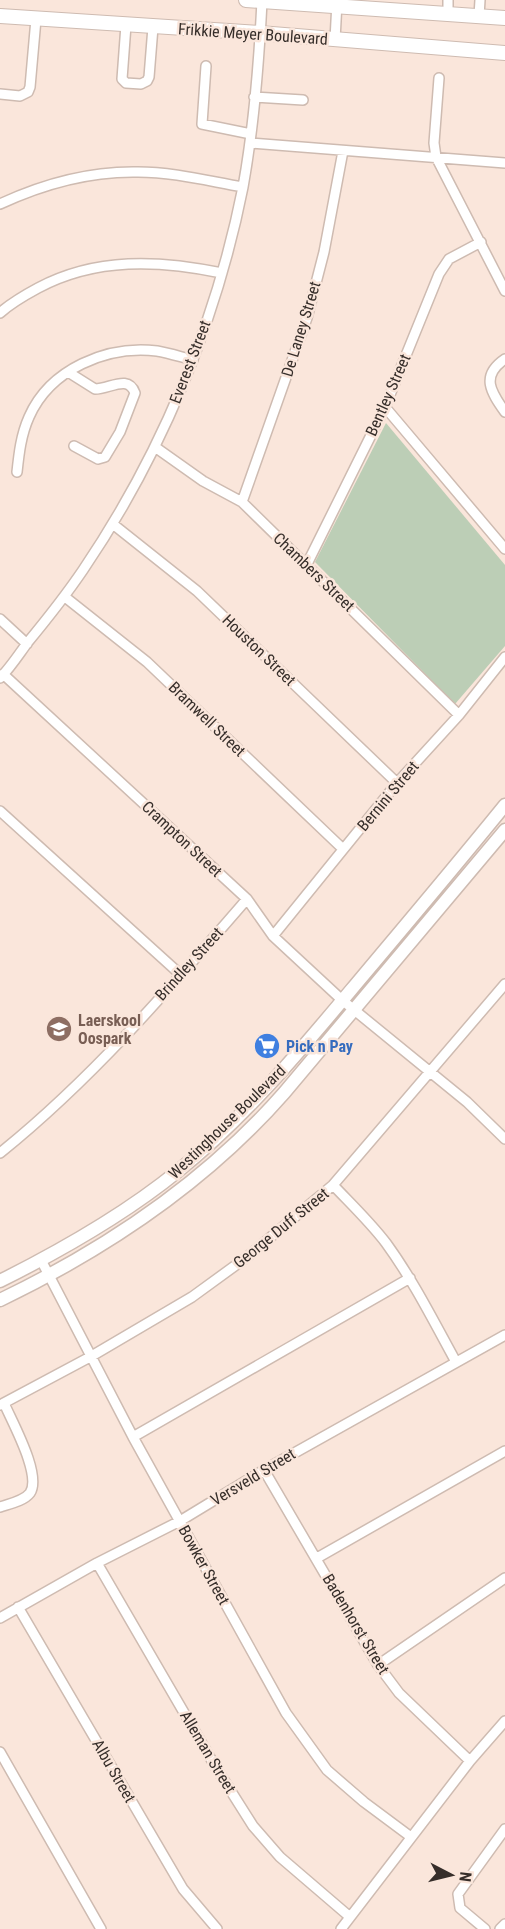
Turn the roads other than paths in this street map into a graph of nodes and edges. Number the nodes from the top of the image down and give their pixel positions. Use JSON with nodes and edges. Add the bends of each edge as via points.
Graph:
{"nodes":[{"id":1,"x":246,"y":0,"type":"edge"},
{"id":2,"x":480,"y":0,"type":"edge"},
{"id":3,"x":262,"y":1,"type":"edge"},
{"id":4,"x":289,"y":2,"type":"edge"},
{"id":5,"x":337,"y":3,"type":"edge"},
{"id":6,"x":448,"y":7,"type":"edge"},
{"id":7,"x":0,"y":16,"type":"edge"},
{"id":8,"x":479,"y":16,"type":"junction"},
{"id":9,"x":36,"y":18,"type":"junction"},
{"id":10,"x":505,"y":18,"type":"edge"},
{"id":11,"x":126,"y":25,"type":"junction"},
{"id":12,"x":153,"y":27,"type":"junction"},
{"id":13,"x":260,"y":33,"type":"junction"},
{"id":14,"x":335,"y":40,"type":"junction"},
{"id":15,"x":505,"y":53,"type":"edge"},
{"id":16,"x":206,"y":66,"type":"dead end"},
{"id":17,"x":440,"y":78,"type":"dead end"},
{"id":18,"x":0,"y":94,"type":"edge"},
{"id":19,"x":254,"y":97,"type":"junction"},
{"id":20,"x":303,"y":100,"type":"dead end"},
{"id":21,"x":250,"y":138,"type":"junction"},
{"id":22,"x":343,"y":151,"type":"junction"},
{"id":23,"x":436,"y":157,"type":"junction"},
{"id":24,"x":505,"y":163,"type":"edge"},
{"id":25,"x":243,"y":187,"type":"junction"},
{"id":26,"x":0,"y":204,"type":"edge"},
{"id":27,"x":481,"y":242,"type":"junction"},
{"id":28,"x":222,"y":273,"type":"junction"},
{"id":29,"x":503,"y":280,"type":"edge"},
{"id":30,"x":505,"y":291,"type":"edge"},
{"id":31,"x":0,"y":313,"type":"edge"},
{"id":32,"x":505,"y":359,"type":"edge"},
{"id":33,"x":193,"y":360,"type":"junction"},
{"id":34,"x":68,"y":372,"type":"junction"},
{"id":35,"x":385,"y":407,"type":"junction"},
{"id":36,"x":505,"y":412,"type":"edge"},
{"id":37,"x":74,"y":446,"type":"dead end"},
{"id":38,"x":155,"y":447,"type":"junction"},
{"id":39,"x":17,"y":472,"type":"dead end"},
{"id":40,"x":242,"y":502,"type":"junction"},
{"id":41,"x":114,"y":525,"type":"junction"},
{"id":42,"x":505,"y":549,"type":"edge"},
{"id":43,"x":307,"y":564,"type":"junction"},
{"id":44,"x":65,"y":597,"type":"junction"},
{"id":45,"x":0,"y":619,"type":"edge"},
{"id":46,"x":27,"y":644,"type":"junction"},
{"id":47,"x":505,"y":657,"type":"edge"},
{"id":48,"x":2,"y":676,"type":"edge"},
{"id":49,"x":459,"y":715,"type":"junction"},
{"id":50,"x":397,"y":783,"type":"junction"},
{"id":51,"x":505,"y":805,"type":"edge"},
{"id":52,"x":4,"y":814,"type":"edge"},
{"id":53,"x":0,"y":825,"type":"edge"},
{"id":54,"x":505,"y":830,"type":"edge"},
{"id":55,"x":343,"y":849,"type":"junction"},
{"id":56,"x":247,"y":899,"type":"junction"},
{"id":57,"x":273,"y":936,"type":"junction"},
{"id":58,"x":181,"y":975,"type":"junction"},
{"id":59,"x":505,"y":984,"type":"edge"},
{"id":60,"x":342,"y":1000,"type":"junction"},
{"id":61,"x":353,"y":1009,"type":"junction"},
{"id":62,"x":430,"y":1073,"type":"junction"},
{"id":63,"x":505,"y":1139,"type":"edge"},
{"id":64,"x":0,"y":1153,"type":"edge"},
{"id":65,"x":333,"y":1185,"type":"junction"},
{"id":66,"x":41,"y":1260,"type":"junction"},
{"id":67,"x":50,"y":1276,"type":"junction"},
{"id":68,"x":410,"y":1278,"type":"junction"},
{"id":69,"x":0,"y":1281,"type":"edge"},
{"id":70,"x":0,"y":1299,"type":"edge"},
{"id":71,"x":505,"y":1335,"type":"edge"},
{"id":72,"x":90,"y":1357,"type":"junction"},
{"id":73,"x":456,"y":1362,"type":"junction"},
{"id":74,"x":2,"y":1404,"type":"edge"},
{"id":75,"x":133,"y":1437,"type":"junction"},
{"id":76,"x":505,"y":1451,"type":"edge"},
{"id":77,"x":264,"y":1470,"type":"junction"},
{"id":78,"x":0,"y":1507,"type":"edge"},
{"id":79,"x":180,"y":1521,"type":"junction"},
{"id":80,"x":317,"y":1558,"type":"junction"},
{"id":81,"x":97,"y":1563,"type":"junction"},
{"id":82,"x":505,"y":1578,"type":"edge"},
{"id":83,"x":18,"y":1607,"type":"junction"},
{"id":84,"x":0,"y":1618,"type":"edge"},
{"id":85,"x":378,"y":1665,"type":"junction"},
{"id":86,"x":505,"y":1721,"type":"edge"},
{"id":87,"x":0,"y":1752,"type":"edge"},
{"id":88,"x":470,"y":1761,"type":"junction"},
{"id":89,"x":505,"y":1829,"type":"edge"},
{"id":90,"x":411,"y":1837,"type":"junction"},
{"id":91,"x":350,"y":1917,"type":"junction"},
{"id":92,"x":505,"y":1924,"type":"edge"},
{"id":93,"x":101,"y":1929,"type":"edge"},
{"id":94,"x":217,"y":1929,"type":"edge"},
{"id":95,"x":341,"y":1929,"type":"edge"},
{"id":96,"x":485,"y":1929,"type":"edge"},
{"id":97,"x":500,"y":1929,"type":"edge"}],
"edges":[{"from":1,"to":3,"type":"main road","name":"Frikkie Meyer Boulevard"},
{"from":2,"to":8,"type":"street"},
{"from":3,"to":4,"type":"main road","name":"Frikkie Meyer Boulevard"},
{"from":3,"to":13,"type":"street","name":"Everest Street"},
{"from":4,"to":5,"type":"main road","name":"Frikkie Meyer Boulevard"},
{"from":5,"to":6,"type":"main road","name":"Frikkie Meyer Boulevard"},
{"from":5,"to":14,"type":"street"},
{"from":6,"to":8,"type":"main road","name":"Frikkie Meyer Boulevard"},
{"from":7,"to":9,"type":"main road","name":"Frikkie Meyer Boulevard"},
{"from":8,"to":10,"type":"main road","name":"Frikkie Meyer Boulevard"},
{"from":9,"to":11,"type":"main road","name":"Frikkie Meyer Boulevard"},
{"from":9,"to":18,"type":"street","via":[[28,92],[20,96]]},
{"from":11,"to":12,"type":"main road","name":"Frikkie Meyer Boulevard"},
{"from":11,"to":12,"type":"street","via":[[122,79],[126,83],[145,84],[149,77]]},
{"from":12,"to":13,"type":"main road","name":"Frikkie Meyer Boulevard"},
{"from":13,"to":14,"type":"main road","name":"Frikkie Meyer Boulevard"},
{"from":13,"to":19,"type":"street","name":"Everest Street"},
{"from":14,"to":15,"type":"main road","name":"Frikkie Meyer Boulevard"},
{"from":16,"to":21,"type":"street","via":[[202,124]]},
{"from":17,"to":23,"type":"street"},
{"from":19,"to":20,"type":"street"},
{"from":19,"to":21,"type":"street","name":"Everest Street"},
{"from":21,"to":22,"type":"street"},
{"from":21,"to":25,"type":"street","name":"Everest Street"},
{"from":22,"to":23,"type":"street"},
{"from":22,"to":40,"type":"street","name":"De Laney Street","via":[[307,318]]},
{"from":23,"to":24,"type":"street"},
{"from":23,"to":27,"type":"street"},
{"from":25,"to":26,"type":"street","via":[[166,174],[96,174],[24,193]]},
{"from":25,"to":28,"type":"street","name":"Everest Street"},
{"from":27,"to":29,"type":"street"},
{"from":27,"to":35,"type":"street","name":"Bentley Street","via":[[457,253],[444,265]]},
{"from":28,"to":31,"type":"street","via":[[138,262],[103,265],[54,279]]},
{"from":28,"to":33,"type":"street","name":"Everest Street"},
{"from":29,"to":30,"type":"street"},
{"from":32,"to":36,"type":"street","via":[[493,368],[490,378]]},
{"from":33,"to":34,"type":"street","via":[[157,351],[112,352]]},
{"from":33,"to":38,"type":"street","name":"Everest Street"},
{"from":34,"to":37,"type":"street","via":[[91,388],[126,383],[135,393],[105,458],[98,459]]},
{"from":34,"to":39,"type":"street","via":[[46,391],[30,415],[21,440]]},
{"from":35,"to":42,"type":"street"},
{"from":35,"to":43,"type":"street","name":"Bentley Street"},
{"from":38,"to":40,"type":"street","name":"Chambers Street","via":[[203,481]]},
{"from":38,"to":41,"type":"street","name":"Everest Street"},
{"from":40,"to":43,"type":"street","name":"Chambers Street"},
{"from":41,"to":44,"type":"street","name":"Everest Street"},
{"from":41,"to":50,"type":"street","name":"Houston Street","via":[[197,591]]},
{"from":43,"to":49,"type":"street","name":"Chambers Street"},
{"from":44,"to":46,"type":"street","name":"Everest Street"},
{"from":44,"to":55,"type":"street","name":"Bramwell Street","via":[[147,662]]},
{"from":45,"to":46,"type":"street"},
{"from":46,"to":48,"type":"street","name":"Everest Street"},
{"from":47,"to":49,"type":"street","name":"Bernini Street"},
{"from":48,"to":56,"type":"street","name":"Crampton Street"},
{"from":49,"to":50,"type":"street","name":"Bernini Street"},
{"from":50,"to":55,"type":"street","name":"Bernini Street"},
{"from":51,"to":60,"type":"street","name":"Westinghouse Boulevard"},
{"from":52,"to":53,"type":"street"},
{"from":52,"to":58,"type":"street"},
{"from":54,"to":61,"type":"street","name":"Westinghouse Boulevard"},
{"from":55,"to":57,"type":"street","name":"Bernini Street"},
{"from":56,"to":57,"type":"street","name":"Crampton Street"},
{"from":56,"to":58,"type":"street","name":"Brindley Street"},
{"from":57,"to":60,"type":"street","name":"Crampton Street"},
{"from":58,"to":64,"type":"street","name":"Brindley Street","via":[[73,1088]]},
{"from":59,"to":62,"type":"street","name":"George Duff Street"},
{"from":60,"to":61,"type":"street","name":"Crampton Street"},
{"from":60,"to":66,"type":"street","name":"Westinghouse Boulevard","via":[[262,1092],[180,1170],[123,1211]]},
{"from":61,"to":62,"type":"street","name":"Crampton Street"},
{"from":61,"to":67,"type":"street","name":"Westinghouse Boulevard","via":[[284,1093],[225,1153],[135,1223]]},
{"from":62,"to":63,"type":"street","name":"Crampton Street"},
{"from":62,"to":65,"type":"street","name":"George Duff Street"},
{"from":65,"to":68,"type":"street","via":[[369,1222]]},
{"from":65,"to":72,"type":"street","name":"George Duff Street","via":[[192,1297]]},
{"from":66,"to":67,"type":"street","name":"Bowker Street"},
{"from":66,"to":69,"type":"street","name":"Westinghouse Boulevard"},
{"from":67,"to":70,"type":"street","name":"Westinghouse Boulevard"},
{"from":67,"to":72,"type":"street","name":"Bowker Street"},
{"from":68,"to":73,"type":"street"},
{"from":68,"to":75,"type":"street"},
{"from":71,"to":73,"type":"street","name":"Versveld Street"},
{"from":72,"to":74,"type":"street","name":"George Duff Street"},
{"from":72,"to":75,"type":"street","name":"Bowker Street"},
{"from":73,"to":77,"type":"street","name":"Versveld Street"},
{"from":74,"to":78,"type":"street","via":[[30,1464],[33,1485],[29,1494]]},
{"from":75,"to":79,"type":"street","name":"Bowker Street"},
{"from":76,"to":80,"type":"street"},
{"from":77,"to":79,"type":"street","name":"Versveld Street"},
{"from":77,"to":80,"type":"street","name":"Badenhorst Street"},
{"from":79,"to":81,"type":"street","name":"Versveld Street"},
{"from":79,"to":90,"type":"street","name":"Bowker Street","via":[[286,1713],[308,1745],[327,1770]]},
{"from":80,"to":85,"type":"street","name":"Badenhorst Street"},
{"from":81,"to":83,"type":"street","name":"Versveld Street"},
{"from":81,"to":91,"type":"street","name":"Alleman Street","via":[[254,1826],[280,1857]]},
{"from":82,"to":85,"type":"street"},
{"from":83,"to":84,"type":"street","name":"Versveld Street"},
{"from":83,"to":94,"type":"street","name":"Albu Street","via":[[183,1889]]},
{"from":85,"to":88,"type":"street","name":"Badenhorst Street","via":[[399,1693]]},
{"from":86,"to":88,"type":"street"},
{"from":87,"to":93,"type":"street"},
{"from":88,"to":90,"type":"street"},
{"from":89,"to":96,"type":"street","via":[[461,1887],[457,1899],[460,1908]]},
{"from":90,"to":91,"type":"street"},
{"from":91,"to":95,"type":"street"},
{"from":92,"to":97,"type":"street"}]}
